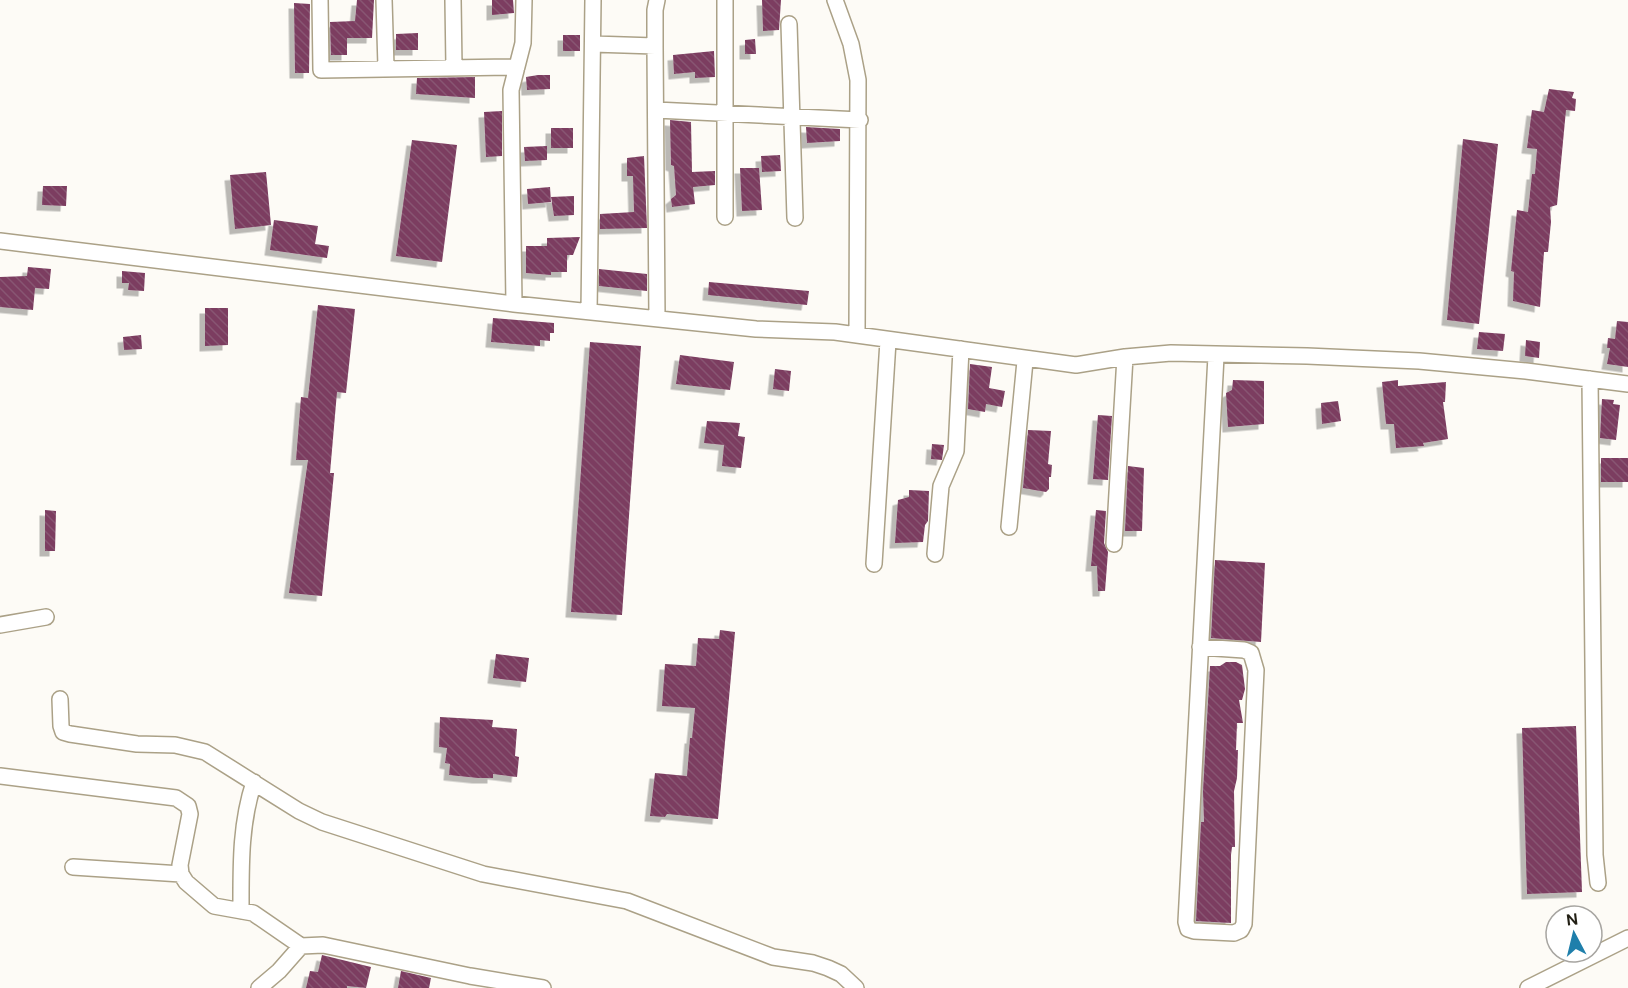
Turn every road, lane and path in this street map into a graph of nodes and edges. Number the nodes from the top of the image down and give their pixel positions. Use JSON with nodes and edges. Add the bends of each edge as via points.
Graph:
{"nodes":[{"id":1,"x":320,"y":0,"type":"edge"},
{"id":2,"x":384,"y":0,"type":"edge"},
{"id":3,"x":453,"y":0,"type":"edge"},
{"id":4,"x":524,"y":0,"type":"edge"},
{"id":5,"x":593,"y":0,"type":"edge"},
{"id":6,"x":657,"y":0,"type":"edge"},
{"id":7,"x":725,"y":0,"type":"edge"},
{"id":8,"x":835,"y":0,"type":"edge"},
{"id":9,"x":789,"y":24,"type":"dead end"},
{"id":10,"x":592,"y":44,"type":"junction"},
{"id":11,"x":655,"y":46,"type":"junction"},
{"id":12,"x":454,"y":67,"type":"junction"},
{"id":13,"x":517,"y":67,"type":"junction"},
{"id":14,"x":386,"y":68,"type":"junction"},
{"id":15,"x":656,"y":110,"type":"junction"},
{"id":16,"x":725,"y":113,"type":"junction"},
{"id":17,"x":790,"y":116,"type":"junction"},
{"id":18,"x":860,"y":120,"type":"junction"},
{"id":19,"x":725,"y":217,"type":"dead end"},
{"id":20,"x":795,"y":218,"type":"dead end"},
{"id":21,"x":0,"y":241,"type":"edge"},
{"id":22,"x":514,"y":304,"type":"junction"},
{"id":23,"x":588,"y":312,"type":"junction"},
{"id":24,"x":657,"y":319,"type":"junction"},
{"id":25,"x":857,"y":335,"type":"junction"},
{"id":26,"x":888,"y":341,"type":"junction"},
{"id":27,"x":961,"y":350,"type":"junction"},
{"id":28,"x":1216,"y":356,"type":"junction"},
{"id":29,"x":1125,"y":357,"type":"junction"},
{"id":30,"x":1025,"y":361,"type":"junction"},
{"id":31,"x":1590,"y":380,"type":"junction"},
{"id":32,"x":1628,"y":384,"type":"edge"},
{"id":33,"x":1009,"y":527,"type":"dead end"},
{"id":34,"x":1114,"y":544,"type":"dead end"},
{"id":35,"x":935,"y":554,"type":"dead end"},
{"id":36,"x":874,"y":564,"type":"dead end"},
{"id":37,"x":46,"y":617,"type":"dead end"},
{"id":38,"x":0,"y":625,"type":"edge"},
{"id":39,"x":1200,"y":647,"type":"junction"},
{"id":40,"x":60,"y":699,"type":"dead end"},
{"id":41,"x":0,"y":776,"type":"edge"},
{"id":42,"x":254,"y":782,"type":"junction"},
{"id":43,"x":73,"y":867,"type":"dead end"},
{"id":44,"x":181,"y":874,"type":"junction"},
{"id":45,"x":1598,"y":883,"type":"dead end"},
{"id":46,"x":241,"y":911,"type":"junction"},
{"id":47,"x":1628,"y":938,"type":"edge"},
{"id":48,"x":300,"y":946,"type":"junction"},
{"id":49,"x":259,"y":988,"type":"edge"},
{"id":50,"x":543,"y":988,"type":"edge"},
{"id":51,"x":856,"y":988,"type":"edge"},
{"id":52,"x":1528,"y":988,"type":"edge"}],
"edges":[{"from":1,"to":14,"type":"street","via":[[321,70]]},
{"from":2,"to":14,"type":"street"},
{"from":3,"to":12,"type":"street"},
{"from":4,"to":13,"type":"street","via":[[523,43]]},
{"from":5,"to":10,"type":"street"},
{"from":6,"to":11,"type":"street"},
{"from":7,"to":16,"type":"street"},
{"from":8,"to":18,"type":"street","via":[[851,44]]},
{"from":9,"to":17,"type":"street"},
{"from":10,"to":11,"type":"street"},
{"from":10,"to":23,"type":"street"},
{"from":11,"to":15,"type":"street"},
{"from":12,"to":13,"type":"street"},
{"from":12,"to":14,"type":"street"},
{"from":13,"to":22,"type":"street","via":[[511,90]]},
{"from":15,"to":16,"type":"street"},
{"from":15,"to":24,"type":"street"},
{"from":16,"to":17,"type":"street"},
{"from":16,"to":19,"type":"street"},
{"from":17,"to":18,"type":"street"},
{"from":17,"to":20,"type":"street"},
{"from":18,"to":25,"type":"street"},
{"from":21,"to":22,"type":"street"},
{"from":22,"to":23,"type":"street"},
{"from":23,"to":24,"type":"street"},
{"from":24,"to":25,"type":"street"},
{"from":25,"to":26,"type":"street"},
{"from":26,"to":27,"type":"street"},
{"from":26,"to":36,"type":"street"},
{"from":27,"to":30,"type":"street"},
{"from":27,"to":35,"type":"street","via":[[956,451],[941,486]]},
{"from":28,"to":29,"type":"street","via":[[1171,353]]},
{"from":28,"to":31,"type":"street","via":[[1419,362]]},
{"from":28,"to":39,"type":"street"},
{"from":29,"to":30,"type":"street","via":[[1076,366]]},
{"from":29,"to":34,"type":"street"},
{"from":30,"to":33,"type":"street"},
{"from":31,"to":32,"type":"street"},
{"from":31,"to":45,"type":"street"},
{"from":37,"to":38,"type":"street"},
{"from":39,"to":39,"type":"street","via":[[1186,922],[1188,929],[1194,931],[1234,933],[1244,924],[1256,670],[1251,653],[1244,650]]},
{"from":40,"to":42,"type":"street","via":[[63,732],[136,744],[189,747],[205,752]]},
{"from":41,"to":44,"type":"street","via":[[184,802],[190,814]]},
{"from":42,"to":46,"type":"street","via":[[246,806],[241,849]]},
{"from":42,"to":51,"type":"street","via":[[299,811],[347,831],[483,874],[627,901],[773,957],[828,968]]},
{"from":43,"to":44,"type":"street"},
{"from":44,"to":46,"type":"street","via":[[214,906]]},
{"from":46,"to":48,"type":"street","via":[[260,917]]},
{"from":47,"to":52,"type":"street"},
{"from":48,"to":49,"type":"street"},
{"from":48,"to":50,"type":"street","via":[[323,945]]}]}
